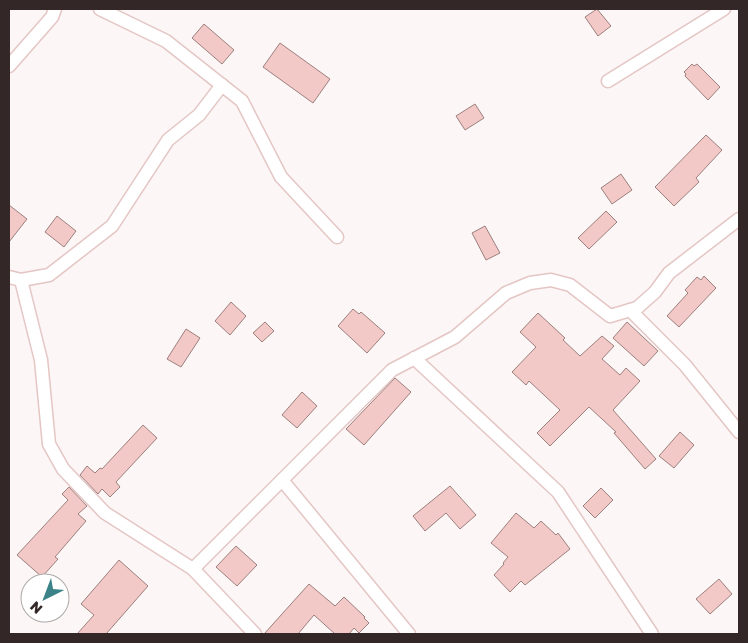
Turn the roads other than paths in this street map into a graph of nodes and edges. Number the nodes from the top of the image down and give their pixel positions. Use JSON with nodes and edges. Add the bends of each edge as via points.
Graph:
{"nodes":[{"id":1,"x":54,"y":9,"type":"edge"},
{"id":2,"x":100,"y":9,"type":"edge"},
{"id":3,"x":724,"y":9,"type":"edge"},
{"id":4,"x":9,"y":66,"type":"edge"},
{"id":5,"x":608,"y":80,"type":"dead end"},
{"id":6,"x":222,"y":85,"type":"junction"},
{"id":7,"x":739,"y":219,"type":"edge"},
{"id":8,"x":337,"y":236,"type":"dead end"},
{"id":9,"x":9,"y":277,"type":"edge"},
{"id":10,"x":22,"y":280,"type":"junction"},
{"id":11,"x":630,"y":310,"type":"junction"},
{"id":12,"x":414,"y":358,"type":"junction"},
{"id":13,"x":739,"y":432,"type":"edge"},
{"id":14,"x":282,"y":480,"type":"junction"},
{"id":15,"x":194,"y":569,"type":"junction"},
{"id":16,"x":256,"y":634,"type":"edge"},
{"id":17,"x":409,"y":634,"type":"edge"},
{"id":18,"x":652,"y":634,"type":"edge"}],
"edges":[{"from":1,"to":4,"type":"street","via":[[52,17]]},
{"from":2,"to":6,"type":"street","via":[[166,41]]},
{"from":3,"to":5,"type":"street"},
{"from":6,"to":8,"type":"street","via":[[242,101],[281,177]]},
{"from":6,"to":10,"type":"street","via":[[199,116],[168,140],[112,226],[49,276]]},
{"from":7,"to":11,"type":"street","via":[[669,273],[654,292]]},
{"from":9,"to":10,"type":"street"},
{"from":10,"to":15,"type":"street","via":[[41,360],[49,444],[58,461],[105,513]]},
{"from":11,"to":12,"type":"street","via":[[610,316],[570,284],[551,280],[530,283],[506,293],[455,337]]},
{"from":11,"to":13,"type":"street","via":[[685,366]]},
{"from":12,"to":14,"type":"street","via":[[392,370]]},
{"from":12,"to":18,"type":"street","via":[[558,492]]},
{"from":14,"to":15,"type":"street"},
{"from":14,"to":17,"type":"street"},
{"from":15,"to":16,"type":"street"}]}
